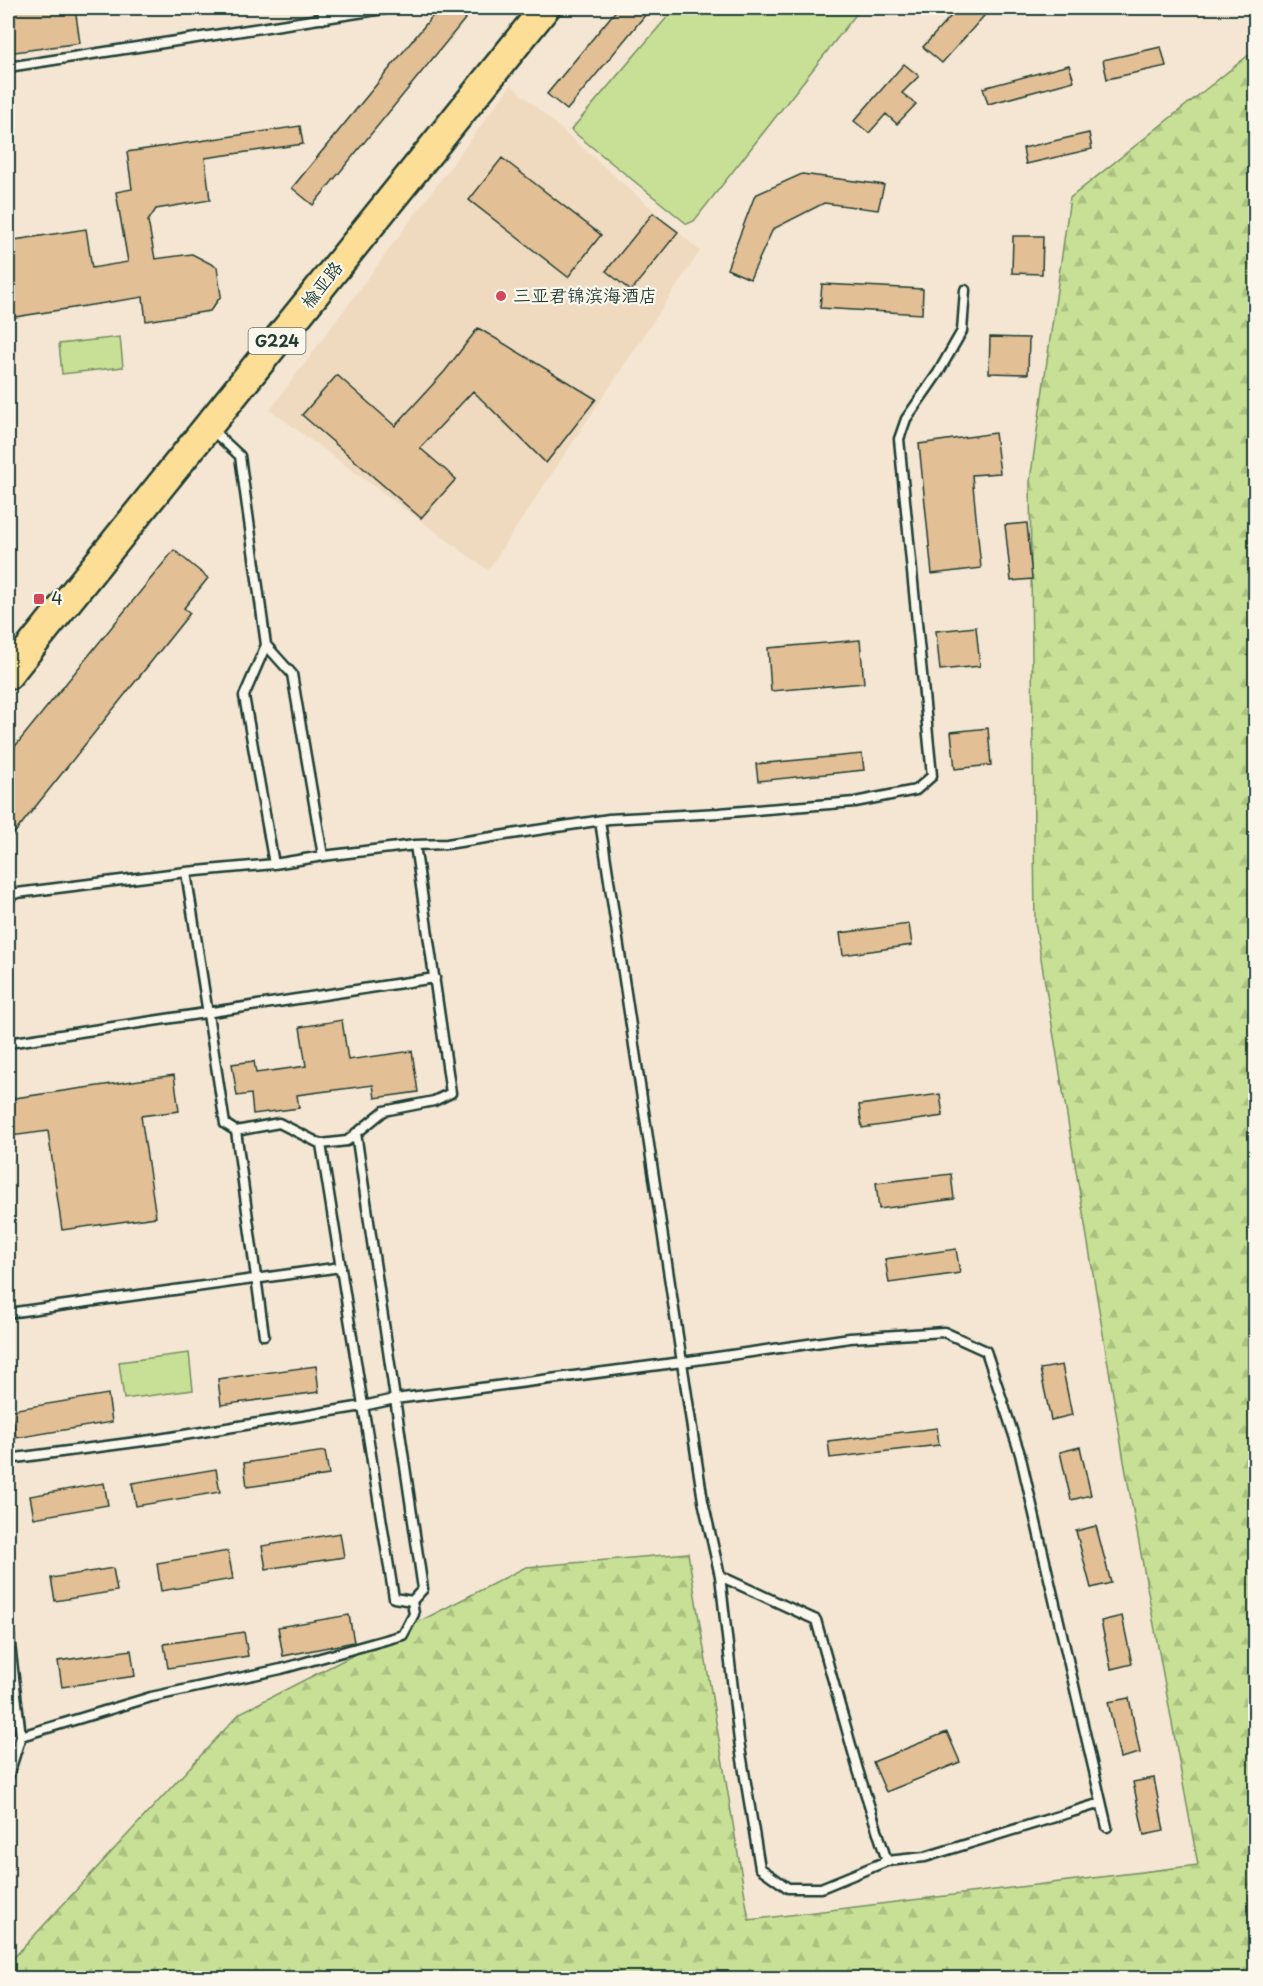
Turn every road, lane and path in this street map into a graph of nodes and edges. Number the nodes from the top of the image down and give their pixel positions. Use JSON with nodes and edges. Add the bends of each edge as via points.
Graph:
{"nodes":[{"id":1,"x":322,"y":8,"type":"edge"},
{"id":2,"x":390,"y":8,"type":"edge"},
{"id":3,"x":521,"y":8,"type":"edge"},
{"id":4,"x":545,"y":8,"type":"edge"},
{"id":5,"x":323,"y":19,"type":"junction"},
{"id":6,"x":8,"y":67,"type":"edge"},
{"id":7,"x":965,"y":290,"type":"dead end"},
{"id":8,"x":208,"y":426,"type":"junction"},
{"id":9,"x":8,"y":645,"type":"edge"},
{"id":10,"x":266,"y":645,"type":"junction"},
{"id":11,"x":8,"y":675,"type":"edge"},
{"id":12,"x":600,"y":821,"type":"junction"},
{"id":13,"x":415,"y":845,"type":"junction"},
{"id":14,"x":322,"y":856,"type":"junction"},
{"id":15,"x":274,"y":864,"type":"junction"},
{"id":16,"x":186,"y":872,"type":"junction"},
{"id":17,"x":8,"y":897,"type":"edge"},
{"id":18,"x":435,"y":978,"type":"junction"},
{"id":19,"x":207,"y":1012,"type":"junction"},
{"id":20,"x":8,"y":1043,"type":"edge"},
{"id":21,"x":236,"y":1131,"type":"junction"},
{"id":22,"x":356,"y":1133,"type":"junction"},
{"id":23,"x":321,"y":1144,"type":"junction"},
{"id":24,"x":341,"y":1267,"type":"junction"},
{"id":25,"x":256,"y":1279,"type":"junction"},
{"id":26,"x":8,"y":1313,"type":"edge"},
{"id":27,"x":264,"y":1335,"type":"dead end"},
{"id":28,"x":682,"y":1362,"type":"junction"},
{"id":29,"x":395,"y":1399,"type":"junction"},
{"id":30,"x":363,"y":1406,"type":"junction"},
{"id":31,"x":8,"y":1459,"type":"edge"},
{"id":32,"x":720,"y":1576,"type":"junction"},
{"id":33,"x":412,"y":1601,"type":"junction"},
{"id":34,"x":8,"y":1628,"type":"edge"},
{"id":35,"x":21,"y":1736,"type":"junction"},
{"id":36,"x":8,"y":1778,"type":"edge"},
{"id":37,"x":1101,"y":1803,"type":"junction"},
{"id":38,"x":1107,"y":1827,"type":"dead end"},
{"id":39,"x":886,"y":1861,"type":"junction"}],
"edges":[{"from":1,"to":5,"type":"lane"},
{"from":2,"to":5,"type":"lane"},
{"from":3,"to":9,"type":"highway","name":"榆亚路","number":"G224"},
{"from":4,"to":8,"type":"highway","name":"榆亚路","number":"G224"},
{"from":5,"to":6,"type":"lane"},
{"from":7,"to":12,"type":"lane","via":[[962,332],[906,419],[899,439],[932,776],[916,790],[855,802]]},
{"from":8,"to":10,"type":"lane","via":[[240,456]]},
{"from":8,"to":11,"type":"highway","name":"榆亚路","number":"G224"},
{"from":10,"to":14,"type":"lane","via":[[292,674]]},
{"from":10,"to":15,"type":"lane","via":[[244,696]]},
{"from":12,"to":13,"type":"lane","via":[[447,844]]},
{"from":12,"to":28,"type":"lane"},
{"from":13,"to":14,"type":"lane"},
{"from":13,"to":18,"type":"lane"},
{"from":14,"to":15,"type":"lane"},
{"from":15,"to":16,"type":"lane"},
{"from":16,"to":17,"type":"lane"},
{"from":16,"to":19,"type":"lane"},
{"from":18,"to":19,"type":"lane"},
{"from":18,"to":22,"type":"lane","via":[[451,1093],[434,1101],[384,1111]]},
{"from":19,"to":20,"type":"lane"},
{"from":19,"to":21,"type":"lane","via":[[225,1124]]},
{"from":21,"to":23,"type":"lane","via":[[279,1123]]},
{"from":21,"to":25,"type":"lane"},
{"from":22,"to":23,"type":"lane","via":[[347,1140]]},
{"from":22,"to":29,"type":"lane"},
{"from":23,"to":24,"type":"lane"},
{"from":24,"to":25,"type":"lane"},
{"from":24,"to":30,"type":"lane"},
{"from":25,"to":26,"type":"lane"},
{"from":25,"to":27,"type":"lane"},
{"from":28,"to":29,"type":"lane"},
{"from":28,"to":32,"type":"lane","via":[[703,1501]]},
{"from":28,"to":37,"type":"lane","via":[[850,1338],[944,1332],[986,1351],[1020,1454]]},
{"from":29,"to":30,"type":"lane"},
{"from":29,"to":33,"type":"lane","via":[[423,1589]]},
{"from":30,"to":31,"type":"lane"},
{"from":30,"to":33,"type":"lane","via":[[394,1598]]},
{"from":32,"to":39,"type":"lane","via":[[816,1620]]},
{"from":32,"to":39,"type":"lane","via":[[739,1741],[760,1868],[788,1888],[821,1888]]},
{"from":33,"to":35,"type":"lane","via":[[414,1614],[403,1635],[281,1669],[151,1697]]},
{"from":34,"to":35,"type":"lane"},
{"from":35,"to":36,"type":"lane"},
{"from":37,"to":38,"type":"lane"},
{"from":37,"to":39,"type":"lane","via":[[925,1857]]}]}
